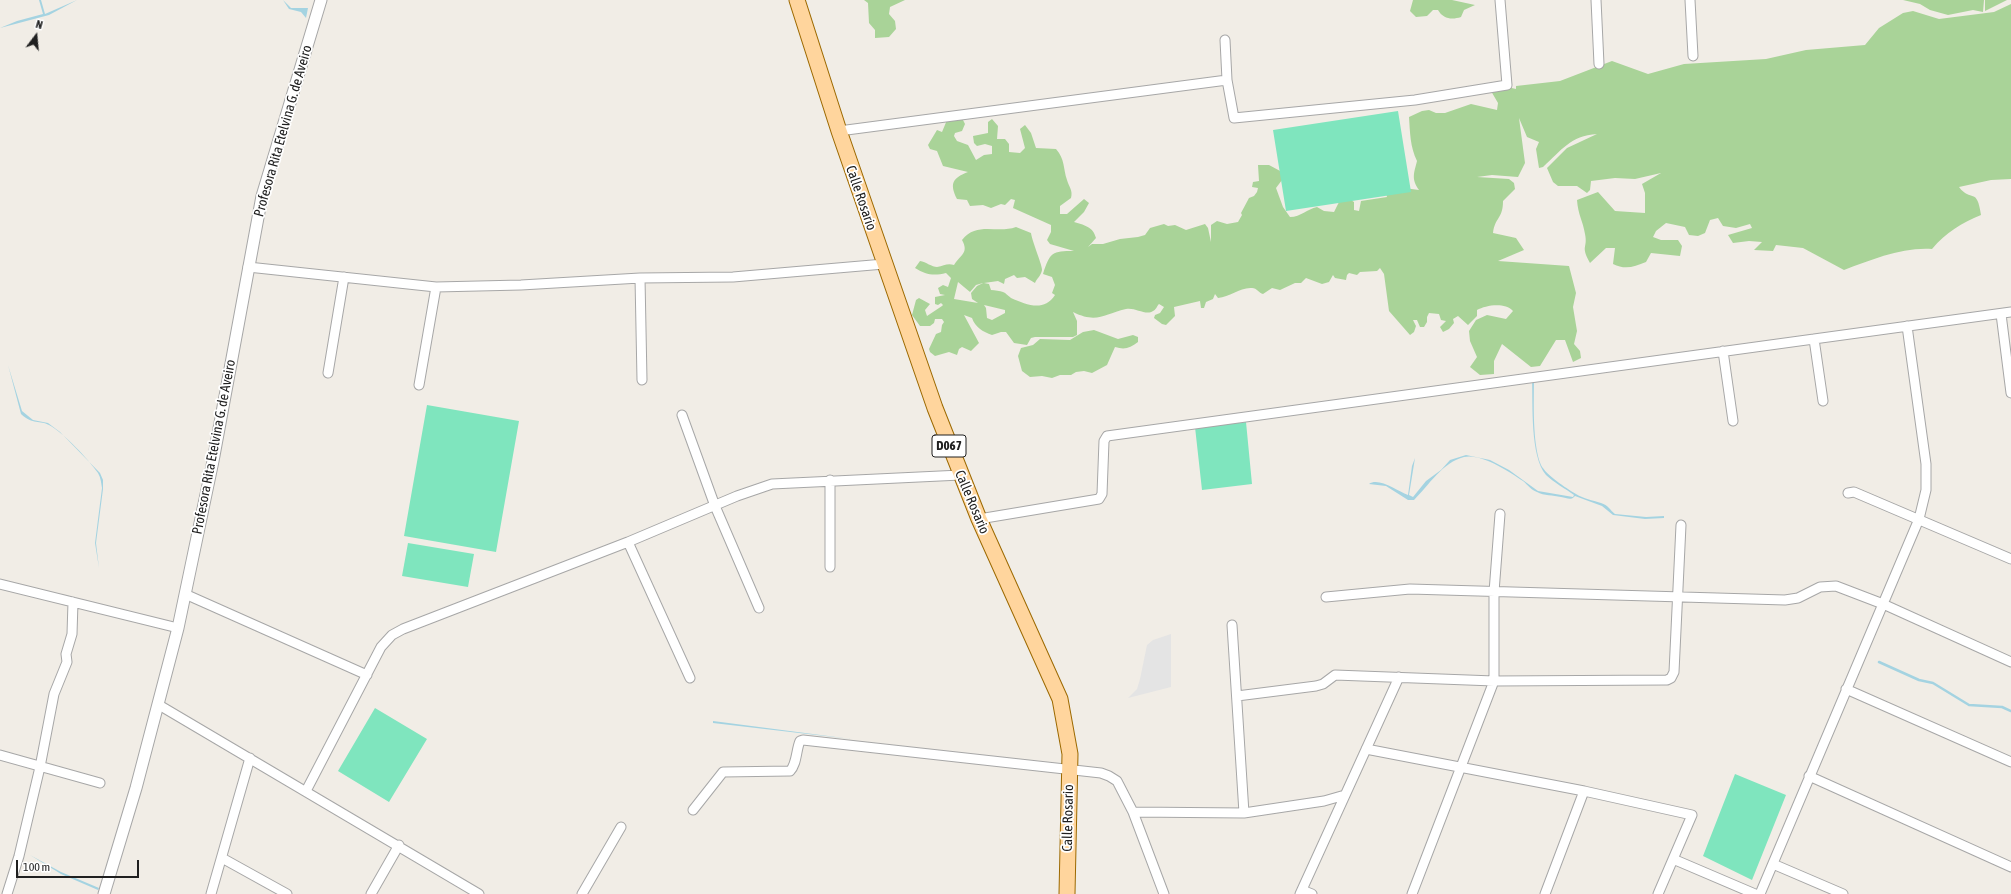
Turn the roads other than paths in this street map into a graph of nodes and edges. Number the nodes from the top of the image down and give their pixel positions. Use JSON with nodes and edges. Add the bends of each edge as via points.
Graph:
{"nodes":[{"id":1,"x":321,"y":0,"type":"edge"},
{"id":2,"x":797,"y":0,"type":"edge"},
{"id":3,"x":1500,"y":0,"type":"edge"},
{"id":4,"x":1596,"y":0,"type":"edge"},
{"id":5,"x":1690,"y":0,"type":"edge"},
{"id":6,"x":1225,"y":40,"type":"dead end"},
{"id":7,"x":1694,"y":56,"type":"dead end"},
{"id":8,"x":1599,"y":64,"type":"dead end"},
{"id":9,"x":1227,"y":80,"type":"junction"},
{"id":10,"x":838,"y":130,"type":"junction"},
{"id":11,"x":884,"y":264,"type":"junction"},
{"id":12,"x":248,"y":267,"type":"junction"},
{"id":13,"x":344,"y":277,"type":"junction"},
{"id":14,"x":640,"y":278,"type":"junction"},
{"id":15,"x":436,"y":287,"type":"junction"},
{"id":16,"x":2011,"y":312,"type":"edge"},
{"id":17,"x":2001,"y":314,"type":"junction"},
{"id":18,"x":1907,"y":326,"type":"junction"},
{"id":19,"x":1814,"y":339,"type":"junction"},
{"id":20,"x":1723,"y":351,"type":"junction"},
{"id":21,"x":328,"y":373,"type":"dead end"},
{"id":22,"x":642,"y":380,"type":"dead end"},
{"id":23,"x":419,"y":385,"type":"dead end"},
{"id":24,"x":2011,"y":393,"type":"edge"},
{"id":25,"x":1823,"y":401,"type":"dead end"},
{"id":26,"x":682,"y":415,"type":"dead end"},
{"id":27,"x":1733,"y":421,"type":"dead end"},
{"id":28,"x":960,"y":474,"type":"junction"},
{"id":29,"x":830,"y":480,"type":"junction"},
{"id":30,"x":1848,"y":493,"type":"dead end"},
{"id":31,"x":714,"y":506,"type":"junction"},
{"id":32,"x":1500,"y":514,"type":"dead end"},
{"id":33,"x":979,"y":519,"type":"junction"},
{"id":34,"x":1919,"y":519,"type":"junction"},
{"id":35,"x":1682,"y":525,"type":"dead end"},
{"id":36,"x":628,"y":542,"type":"junction"},
{"id":37,"x":2011,"y":559,"type":"edge"},
{"id":38,"x":830,"y":567,"type":"dead end"},
{"id":39,"x":0,"y":584,"type":"edge"},
{"id":40,"x":1494,"y":592,"type":"junction"},
{"id":41,"x":185,"y":594,"type":"junction"},
{"id":42,"x":1326,"y":597,"type":"dead end"},
{"id":43,"x":1677,"y":597,"type":"junction"},
{"id":44,"x":73,"y":602,"type":"junction"},
{"id":45,"x":1883,"y":604,"type":"junction"},
{"id":46,"x":759,"y":608,"type":"dead end"},
{"id":47,"x":1232,"y":625,"type":"dead end"},
{"id":48,"x":178,"y":628,"type":"junction"},
{"id":49,"x":2011,"y":662,"type":"edge"},
{"id":50,"x":367,"y":675,"type":"junction"},
{"id":51,"x":1399,"y":677,"type":"junction"},
{"id":52,"x":690,"y":678,"type":"dead end"},
{"id":53,"x":1494,"y":681,"type":"junction"},
{"id":54,"x":1846,"y":689,"type":"junction"},
{"id":55,"x":1237,"y":696,"type":"junction"},
{"id":56,"x":159,"y":705,"type":"junction"},
{"id":57,"x":1366,"y":749,"type":"junction"},
{"id":58,"x":0,"y":756,"type":"edge"},
{"id":59,"x":250,"y":758,"type":"junction"},
{"id":60,"x":2011,"y":762,"type":"edge"},
{"id":61,"x":40,"y":767,"type":"junction"},
{"id":62,"x":1461,"y":767,"type":"junction"},
{"id":63,"x":1069,"y":769,"type":"junction"},
{"id":64,"x":1809,"y":776,"type":"junction"},
{"id":65,"x":100,"y":783,"type":"dead end"},
{"id":66,"x":306,"y":791,"type":"junction"},
{"id":67,"x":1584,"y":791,"type":"junction"},
{"id":68,"x":1345,"y":795,"type":"junction"},
{"id":69,"x":1324,"y":801,"type":"junction"},
{"id":70,"x":693,"y":810,"type":"dead end"},
{"id":71,"x":1133,"y":812,"type":"junction"},
{"id":72,"x":1244,"y":813,"type":"junction"},
{"id":73,"x":1336,"y":813,"type":"junction"},
{"id":74,"x":621,"y":827,"type":"dead end"},
{"id":75,"x":399,"y":845,"type":"junction"},
{"id":76,"x":222,"y":858,"type":"junction"},
{"id":77,"x":1673,"y":859,"type":"junction"},
{"id":78,"x":1773,"y":864,"type":"junction"},
{"id":79,"x":2011,"y":867,"type":"edge"},
{"id":80,"x":1301,"y":892,"type":"edge"},
{"id":81,"x":7,"y":894,"type":"edge"},
{"id":82,"x":104,"y":894,"type":"edge"},
{"id":83,"x":211,"y":894,"type":"edge"},
{"id":84,"x":287,"y":894,"type":"edge"},
{"id":85,"x":372,"y":894,"type":"edge"},
{"id":86,"x":479,"y":894,"type":"edge"},
{"id":87,"x":582,"y":894,"type":"edge"},
{"id":88,"x":1067,"y":894,"type":"edge"},
{"id":89,"x":1164,"y":894,"type":"edge"},
{"id":90,"x":1312,"y":894,"type":"edge"},
{"id":91,"x":1412,"y":894,"type":"edge"},
{"id":92,"x":1545,"y":894,"type":"edge"},
{"id":93,"x":1658,"y":894,"type":"edge"},
{"id":94,"x":1754,"y":894,"type":"edge"},
{"id":95,"x":1760,"y":894,"type":"edge"},
{"id":96,"x":1843,"y":894,"type":"edge"}],
"edges":[{"from":1,"to":12,"type":"street","name":"Profesora Rita Etelvina G. de Aveiro","via":[[262,196]]},
{"from":2,"to":10,"type":"main road","name":"Calle Rosario","number":"D067"},
{"from":3,"to":9,"type":"street","via":[[1506,85],[1415,100],[1234,118]]},
{"from":4,"to":8,"type":"street"},
{"from":5,"to":7,"type":"street"},
{"from":6,"to":9,"type":"street"},
{"from":9,"to":10,"type":"street"},
{"from":10,"to":11,"type":"main road","name":"Calle Rosario","number":"D067"},
{"from":11,"to":14,"type":"street","via":[[772,274]]},
{"from":11,"to":28,"type":"main road","name":"Calle Rosario","number":"D067"},
{"from":12,"to":13,"type":"street"},
{"from":12,"to":41,"type":"street","name":"Profesora Rita Etelvina G. de Aveiro","via":[[213,461]]},
{"from":13,"to":15,"type":"street"},
{"from":13,"to":21,"type":"street"},
{"from":14,"to":15,"type":"street"},
{"from":14,"to":22,"type":"street"},
{"from":15,"to":23,"type":"street"},
{"from":16,"to":17,"type":"street"},
{"from":17,"to":18,"type":"street"},
{"from":17,"to":24,"type":"street"},
{"from":18,"to":19,"type":"street"},
{"from":18,"to":34,"type":"street","via":[[1926,464],[1926,490]]},
{"from":19,"to":20,"type":"street"},
{"from":19,"to":25,"type":"street"},
{"from":20,"to":27,"type":"street"},
{"from":20,"to":33,"type":"street","via":[[1107,436],[1104,441],[1102,494],[1099,499]]},
{"from":26,"to":31,"type":"street"},
{"from":28,"to":29,"type":"street"},
{"from":28,"to":33,"type":"main road","name":"Calle Rosario","number":"D067"},
{"from":29,"to":31,"type":"street","via":[[772,484]]},
{"from":29,"to":38,"type":"street"},
{"from":30,"to":34,"type":"street","via":[[1854,492]]},
{"from":31,"to":36,"type":"street"},
{"from":31,"to":46,"type":"street"},
{"from":32,"to":40,"type":"street"},
{"from":33,"to":63,"type":"main road","name":"Calle Rosario","number":"D067","via":[[1056,688],[1064,711],[1070,754]]},
{"from":34,"to":37,"type":"street"},
{"from":34,"to":45,"type":"street"},
{"from":35,"to":43,"type":"street"},
{"from":36,"to":50,"type":"street","via":[[403,629],[387,639]]},
{"from":36,"to":52,"type":"street"},
{"from":39,"to":44,"type":"street"},
{"from":40,"to":42,"type":"street","via":[[1410,589]]},
{"from":40,"to":43,"type":"street"},
{"from":40,"to":53,"type":"street"},
{"from":41,"to":48,"type":"street","name":"Profesora Rita Etelvina G. de Aveiro"},
{"from":41,"to":50,"type":"street"},
{"from":43,"to":45,"type":"street","via":[[1784,600],[1798,598],[1826,585]]},
{"from":43,"to":53,"type":"street","via":[[1674,672],[1668,680]]},
{"from":44,"to":48,"type":"street"},
{"from":44,"to":61,"type":"street","via":[[72,634],[65,669],[54,694]]},
{"from":45,"to":49,"type":"street"},
{"from":45,"to":54,"type":"street"},
{"from":47,"to":55,"type":"street"},
{"from":48,"to":56,"type":"street","name":"Profesora Rita Etelvina G. de Aveiro"},
{"from":50,"to":66,"type":"street"},
{"from":51,"to":53,"type":"street"},
{"from":51,"to":55,"type":"street","via":[[1335,675],[1316,686]]},
{"from":51,"to":57,"type":"street"},
{"from":53,"to":62,"type":"street"},
{"from":54,"to":60,"type":"street"},
{"from":54,"to":64,"type":"street"},
{"from":55,"to":72,"type":"street"},
{"from":56,"to":59,"type":"street"},
{"from":56,"to":82,"type":"street","name":"Profesora Rita Etelvina G. de Aveiro"},
{"from":57,"to":62,"type":"street"},
{"from":57,"to":68,"type":"street"},
{"from":58,"to":61,"type":"street"},
{"from":59,"to":66,"type":"street"},
{"from":59,"to":76,"type":"street"},
{"from":61,"to":65,"type":"street"},
{"from":61,"to":81,"type":"street","via":[[19,856]]},
{"from":62,"to":67,"type":"street"},
{"from":62,"to":91,"type":"street"},
{"from":63,"to":70,"type":"street","via":[[803,740],[798,746],[793,768],[790,770],[723,772]]},
{"from":63,"to":71,"type":"street","via":[[1110,776],[1117,781]]},
{"from":63,"to":88,"type":"main road","name":"Calle Rosario","number":"D067"},
{"from":64,"to":78,"type":"street"},
{"from":64,"to":79,"type":"street"},
{"from":66,"to":75,"type":"street"},
{"from":67,"to":77,"type":"street","via":[[1692,815]]},
{"from":67,"to":92,"type":"street"},
{"from":68,"to":69,"type":"street"},
{"from":68,"to":73,"type":"street"},
{"from":69,"to":72,"type":"street"},
{"from":69,"to":73,"type":"street","via":[[1331,803]]},
{"from":71,"to":72,"type":"street"},
{"from":71,"to":89,"type":"street"},
{"from":73,"to":80,"type":"street"},
{"from":74,"to":87,"type":"street"},
{"from":75,"to":85,"type":"street"},
{"from":75,"to":86,"type":"street"},
{"from":76,"to":83,"type":"street"},
{"from":76,"to":84,"type":"street"},
{"from":77,"to":93,"type":"street"},
{"from":77,"to":94,"type":"street"},
{"from":78,"to":95,"type":"street"},
{"from":78,"to":96,"type":"street"},
{"from":80,"to":90,"type":"street"}]}
